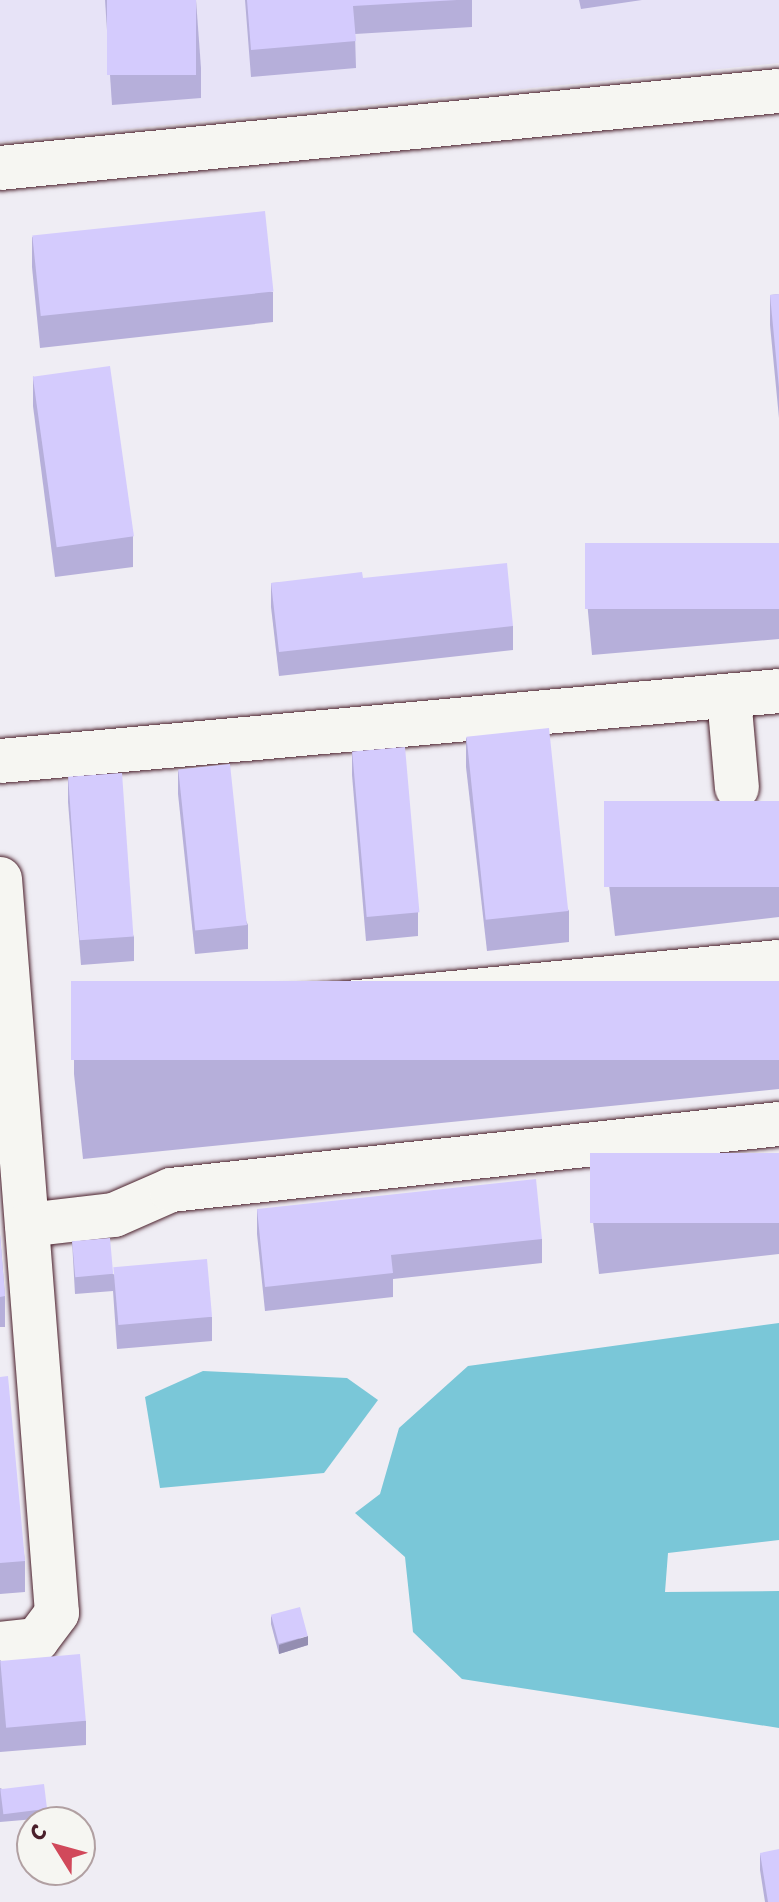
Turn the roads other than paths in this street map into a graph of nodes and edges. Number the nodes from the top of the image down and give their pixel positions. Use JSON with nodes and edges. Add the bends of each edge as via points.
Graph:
{"nodes":[{"id":1,"x":779,"y":91,"type":"edge"},
{"id":2,"x":0,"y":168,"type":"edge"},
{"id":3,"x":779,"y":691,"type":"edge"},
{"id":4,"x":729,"y":697,"type":"junction"},
{"id":5,"x":0,"y":761,"type":"edge"},
{"id":6,"x":737,"y":788,"type":"dead end"},
{"id":7,"x":0,"y":879,"type":"edge"},
{"id":8,"x":779,"y":962,"type":"edge"},
{"id":9,"x":5,"y":1016,"type":"edge"},
{"id":10,"x":158,"y":1021,"type":"dead end"},
{"id":11,"x":779,"y":1124,"type":"edge"},
{"id":12,"x":17,"y":1201,"type":"edge"},
{"id":13,"x":19,"y":1363,"type":"edge"},
{"id":14,"x":0,"y":1644,"type":"edge"}],
"edges":[{"from":1,"to":2,"type":"lane"},
{"from":3,"to":4,"type":"lane"},
{"from":4,"to":5,"type":"lane"},
{"from":4,"to":6,"type":"lane"},
{"from":7,"to":9,"type":"lane"},
{"from":8,"to":10,"type":"lane"},
{"from":9,"to":12,"type":"lane"},
{"from":11,"to":12,"type":"lane","via":[[171,1190],[114,1215]]},
{"from":12,"to":13,"type":"lane"},
{"from":13,"to":14,"type":"lane","via":[[57,1613],[37,1640]]}]}
